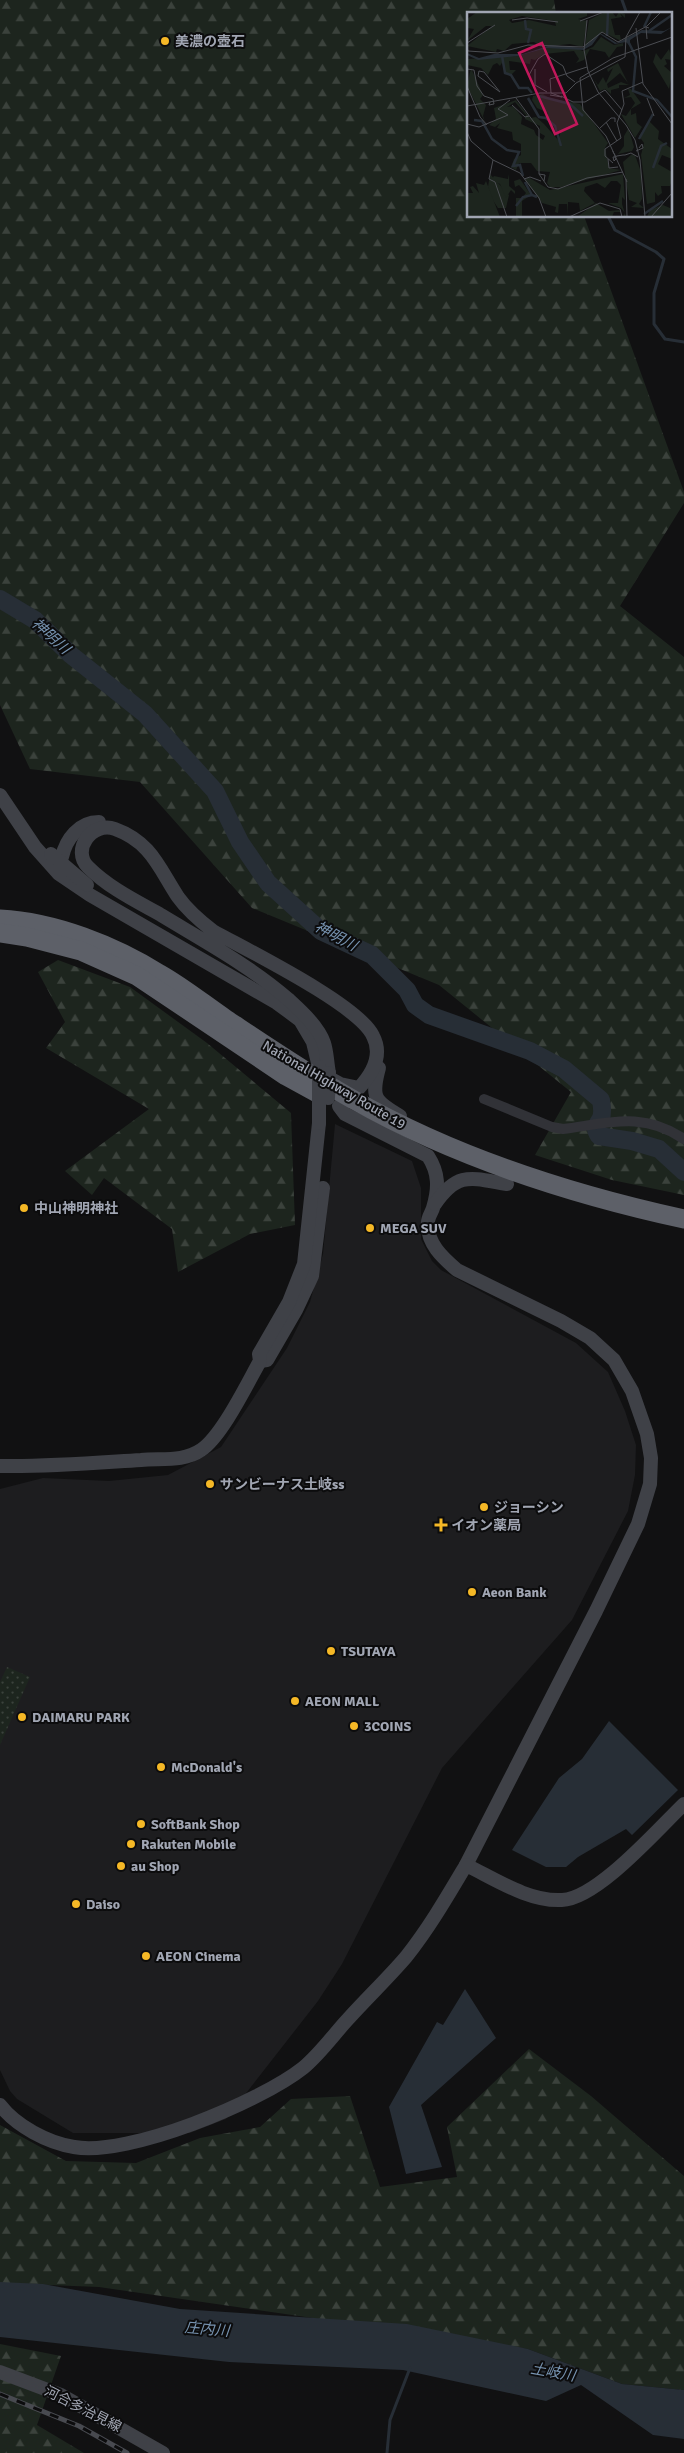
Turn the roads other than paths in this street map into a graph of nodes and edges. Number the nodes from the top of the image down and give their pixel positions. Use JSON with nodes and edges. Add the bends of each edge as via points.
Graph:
{"nodes":[{"id":1,"x":0,"y":784,"type":"edge"},
{"id":2,"x":0,"y":795,"type":"edge"},
{"id":3,"x":56,"y":856,"type":"junction"},
{"id":4,"x":0,"y":919,"type":"edge"},
{"id":5,"x":0,"y":934,"type":"edge"},
{"id":6,"x":195,"y":998,"type":"junction"},
{"id":7,"x":298,"y":1008,"type":"junction"},
{"id":8,"x":324,"y":1070,"type":"junction"},
{"id":9,"x":484,"y":1099,"type":"dead end"},
{"id":10,"x":339,"y":1106,"type":"junction"},
{"id":11,"x":684,"y":1139,"type":"edge"},
{"id":12,"x":497,"y":1167,"type":"junction"},
{"id":13,"x":507,"y":1184,"type":"junction"},
{"id":14,"x":434,"y":1207,"type":"junction"},
{"id":15,"x":684,"y":1218,"type":"edge"},
{"id":16,"x":684,"y":1229,"type":"edge"},
{"id":17,"x":0,"y":1466,"type":"edge"},
{"id":18,"x":684,"y":1804,"type":"edge"},
{"id":19,"x":466,"y":1865,"type":"junction"},
{"id":20,"x":0,"y":2105,"type":"edge"},
{"id":21,"x":0,"y":2372,"type":"edge"},
{"id":22,"x":163,"y":2453,"type":"edge"}],
"edges":[{"from":1,"to":3,"type":"street","via":[[33,834]]},
{"from":2,"to":8,"type":"street","via":[[35,847],[59,874],[300,1020]]},
{"from":3,"to":7,"type":"street","bridge":true,"via":[[87,885]]},
{"from":3,"to":12,"type":"street","via":[[67,839],[93,822],[112,822],[138,831],[154,849],[187,901],[203,917],[351,1006],[372,1023],[383,1052],[373,1088],[377,1098],[389,1109],[432,1132],[484,1152]]},
{"from":4,"to":6,"type":"highway","name":"National Highway Route 19","via":[[33,923],[90,939],[160,974]]},
{"from":5,"to":10,"type":"highway","name":"National Highway Route 19","via":[[27,936],[81,951],[137,976],[286,1076]]},
{"from":6,"to":7,"type":"street","via":[[210,1002],[260,1037],[340,1084],[360,1088],[377,1059],[373,1035],[358,1018],[335,1000],[213,931],[196,918],[178,897],[151,854],[133,837],[110,827],[91,832],[82,852],[86,865],[113,888],[246,967]]},
{"from":6,"to":12,"type":"highway","name":"National Highway Route 19","via":[[294,1065],[354,1100],[410,1130]]},
{"from":7,"to":8,"type":"street","via":[[323,1042]]},
{"from":8,"to":17,"type":"street","bridge":true,"via":[[320,1224],[312,1276],[267,1360],[260,1361],[216,1434],[201,1450],[183,1458],[53,1467]]},
{"from":9,"to":11,"type":"street","via":[[552,1127],[564,1129],[641,1121],[669,1128]]},
{"from":10,"to":13,"type":"highway","name":"National Highway Route 19","via":[[455,1163]]},
{"from":10,"to":14,"type":"street","via":[[345,1114],[428,1156],[436,1167],[438,1178]]},
{"from":12,"to":15,"type":"highway","name":"National Highway Route 19","via":[[615,1204]]},
{"from":13,"to":14,"type":"street","via":[[462,1179],[448,1187]]},
{"from":13,"to":16,"type":"highway","name":"National Highway Route 19","via":[[618,1217]]},
{"from":14,"to":19,"type":"street","via":[[428,1222],[431,1240],[441,1257],[457,1270],[590,1338],[614,1360],[632,1391],[647,1434],[651,1458],[650,1484],[638,1524]]},
{"from":18,"to":19,"type":"street","via":[[602,1883],[563,1900],[538,1898]]},
{"from":19,"to":20,"type":"street","via":[[440,1910],[405,1957],[304,2067],[271,2090],[229,2111],[110,2147],[74,2148],[51,2140],[28,2130]]},
{"from":21,"to":22,"type":"street","name":"河合多治見線","via":[[62,2395]]}]}
